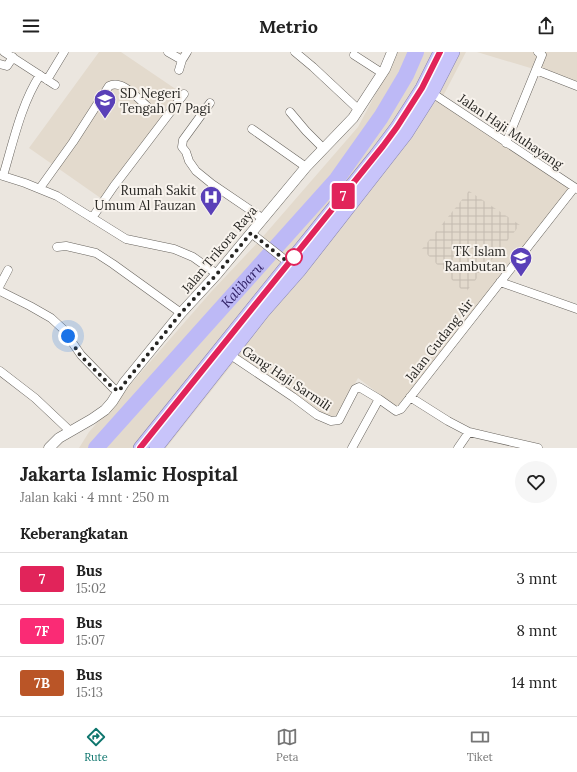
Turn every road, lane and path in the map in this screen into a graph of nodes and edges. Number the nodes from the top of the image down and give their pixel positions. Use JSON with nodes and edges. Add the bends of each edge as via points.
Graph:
{"nodes":[{"id":1,"x":4,"y":52,"type":"edge"},
{"id":2,"x":64,"y":52,"type":"edge"},
{"id":3,"x":168,"y":52,"type":"edge"},
{"id":4,"x":187,"y":52,"type":"edge"},
{"id":5,"x":294,"y":52,"type":"edge"},
{"id":6,"x":392,"y":52,"type":"edge"},
{"id":7,"x":440,"y":52,"type":"edge"},
{"id":8,"x":453,"y":52,"type":"edge"},
{"id":9,"x":538,"y":52,"type":"edge"},
{"id":10,"x":354,"y":55,"type":"dead end"},
{"id":11,"x":13,"y":57,"type":"junction"},
{"id":12,"x":182,"y":60,"type":"junction"},
{"id":13,"x":0,"y":64,"type":"edge"},
{"id":14,"x":179,"y":70,"type":"dead end"},
{"id":15,"x":536,"y":70,"type":"junction"},
{"id":16,"x":382,"y":74,"type":"junction"},
{"id":17,"x":44,"y":78,"type":"junction"},
{"id":18,"x":55,"y":85,"type":"dead end"},
{"id":19,"x":577,"y":86,"type":"edge"},
{"id":20,"x":432,"y":93,"type":"junction"},
{"id":21,"x":184,"y":94,"type":"dead end"},
{"id":22,"x":210,"y":103,"type":"dead end"},
{"id":23,"x":147,"y":106,"type":"dead end"},
{"id":24,"x":359,"y":110,"type":"junction"},
{"id":25,"x":290,"y":112,"type":"dead end"},
{"id":26,"x":409,"y":120,"type":"junction"},
{"id":27,"x":252,"y":129,"type":"dead end"},
{"id":28,"x":506,"y":143,"type":"junction"},
{"id":29,"x":323,"y":148,"type":"junction"},
{"id":30,"x":306,"y":167,"type":"junction"},
{"id":31,"x":1,"y":175,"type":"edge"},
{"id":32,"x":40,"y":188,"type":"junction"},
{"id":33,"x":576,"y":188,"type":"edge"},
{"id":34,"x":92,"y":218,"type":"junction"},
{"id":35,"x":262,"y":218,"type":"junction"},
{"id":36,"x":251,"y":233,"type":"junction"},
{"id":37,"x":57,"y":247,"type":"dead end"},
{"id":38,"x":286,"y":260,"type":"junction"},
{"id":39,"x":8,"y":270,"type":"dead end"},
{"id":40,"x":217,"y":274,"type":"junction"},
{"id":41,"x":500,"y":282,"type":"junction"},
{"id":42,"x":0,"y":285,"type":"edge"},
{"id":43,"x":0,"y":291,"type":"edge"},
{"id":44,"x":577,"y":309,"type":"edge"},
{"id":45,"x":181,"y":313,"type":"junction"},
{"id":46,"x":230,"y":354,"type":"junction"},
{"id":47,"x":0,"y":371,"type":"edge"},
{"id":48,"x":119,"y":391,"type":"junction"},
{"id":49,"x":410,"y":397,"type":"junction"},
{"id":50,"x":379,"y":399,"type":"junction"},
{"id":51,"x":70,"y":431,"type":"junction"},
{"id":52,"x":468,"y":432,"type":"junction"},
{"id":53,"x":514,"y":445,"type":"edge"},
{"id":54,"x":49,"y":448,"type":"edge"},
{"id":55,"x":140,"y":448,"type":"edge"},
{"id":56,"x":156,"y":448,"type":"edge"},
{"id":57,"x":352,"y":448,"type":"edge"},
{"id":58,"x":458,"y":448,"type":"edge"},
{"id":59,"x":538,"y":448,"type":"edge"}],
"edges":[{"from":1,"to":11,"type":"street"},
{"from":2,"to":17,"type":"street"},
{"from":3,"to":12,"type":"street"},
{"from":4,"to":12,"type":"street"},
{"from":5,"to":24,"type":"street"},
{"from":6,"to":16,"type":"street","name":"Jalan Trikora Raya"},
{"from":7,"to":26,"type":"highway"},
{"from":8,"to":20,"type":"highway"},
{"from":9,"to":15,"type":"street","via":[[542,55]]},
{"from":10,"to":16,"type":"street"},
{"from":11,"to":13,"type":"street","via":[[7,66]]},
{"from":11,"to":17,"type":"street"},
{"from":12,"to":14,"type":"street"},
{"from":15,"to":19,"type":"street"},
{"from":15,"to":28,"type":"street"},
{"from":16,"to":24,"type":"street","name":"Jalan Trikora Raya"},
{"from":17,"to":18,"type":"street"},
{"from":17,"to":31,"type":"street","via":[[33,87]]},
{"from":20,"to":26,"type":"highway"},
{"from":20,"to":28,"type":"street","name":"Jalan Haji Muhayang"},
{"from":21,"to":34,"type":"street"},
{"from":22,"to":35,"type":"street","via":[[183,140],[182,147],[196,171]]},
{"from":23,"to":32,"type":"street","via":[[119,84],[109,86]]},
{"from":24,"to":29,"type":"street","name":"Jalan Trikora Raya"},
{"from":25,"to":29,"type":"street"},
{"from":26,"to":38,"type":"highway"},
{"from":26,"to":46,"type":"highway","via":[[380,168]]},
{"from":27,"to":30,"type":"street"},
{"from":28,"to":33,"type":"street","name":"Jalan Haji Muhayang"},
{"from":29,"to":30,"type":"street","name":"Jalan Trikora Raya"},
{"from":30,"to":35,"type":"street","name":"Jalan Trikora Raya"},
{"from":31,"to":32,"type":"street"},
{"from":32,"to":34,"type":"street"},
{"from":33,"to":41,"type":"street","name":"Jalan Gudang Air"},
{"from":34,"to":40,"type":"street","via":[[126,239],[182,252]]},
{"from":35,"to":36,"type":"street","name":"Jalan Trikora Raya"},
{"from":36,"to":38,"type":"street"},
{"from":36,"to":40,"type":"street","name":"Jalan Trikora Raya"},
{"from":37,"to":45,"type":"street","via":[[66,246],[96,253]]},
{"from":38,"to":55,"type":"highway"},
{"from":39,"to":42,"type":"street"},
{"from":40,"to":45,"type":"street","name":"Jalan Trikora Raya"},
{"from":41,"to":44,"type":"street"},
{"from":41,"to":49,"type":"street","name":"Jalan Gudang Air"},
{"from":43,"to":48,"type":"street","via":[[51,318],[63,329],[80,355]]},
{"from":45,"to":48,"type":"street","name":"Jalan Trikora Raya"},
{"from":46,"to":50,"type":"street","name":"Gang Haji Sarmili","via":[[317,415],[331,422],[339,420],[355,389],[361,387]]},
{"from":46,"to":56,"type":"highway"},
{"from":47,"to":51,"type":"street","via":[[35,398]]},
{"from":48,"to":51,"type":"street","name":"Jalan Trikora Raya","via":[[105,410]]},
{"from":49,"to":50,"type":"street","via":[[399,411]]},
{"from":49,"to":52,"type":"street","name":"Jalan Gudang Air"},
{"from":50,"to":57,"type":"street"},
{"from":51,"to":54,"type":"street","name":"Jalan Trikora Raya"},
{"from":52,"to":53,"type":"street","name":"Jalan Gudang Air"},
{"from":52,"to":58,"type":"street"},
{"from":53,"to":59,"type":"street","name":"Jalan Gudang Air"}]}
